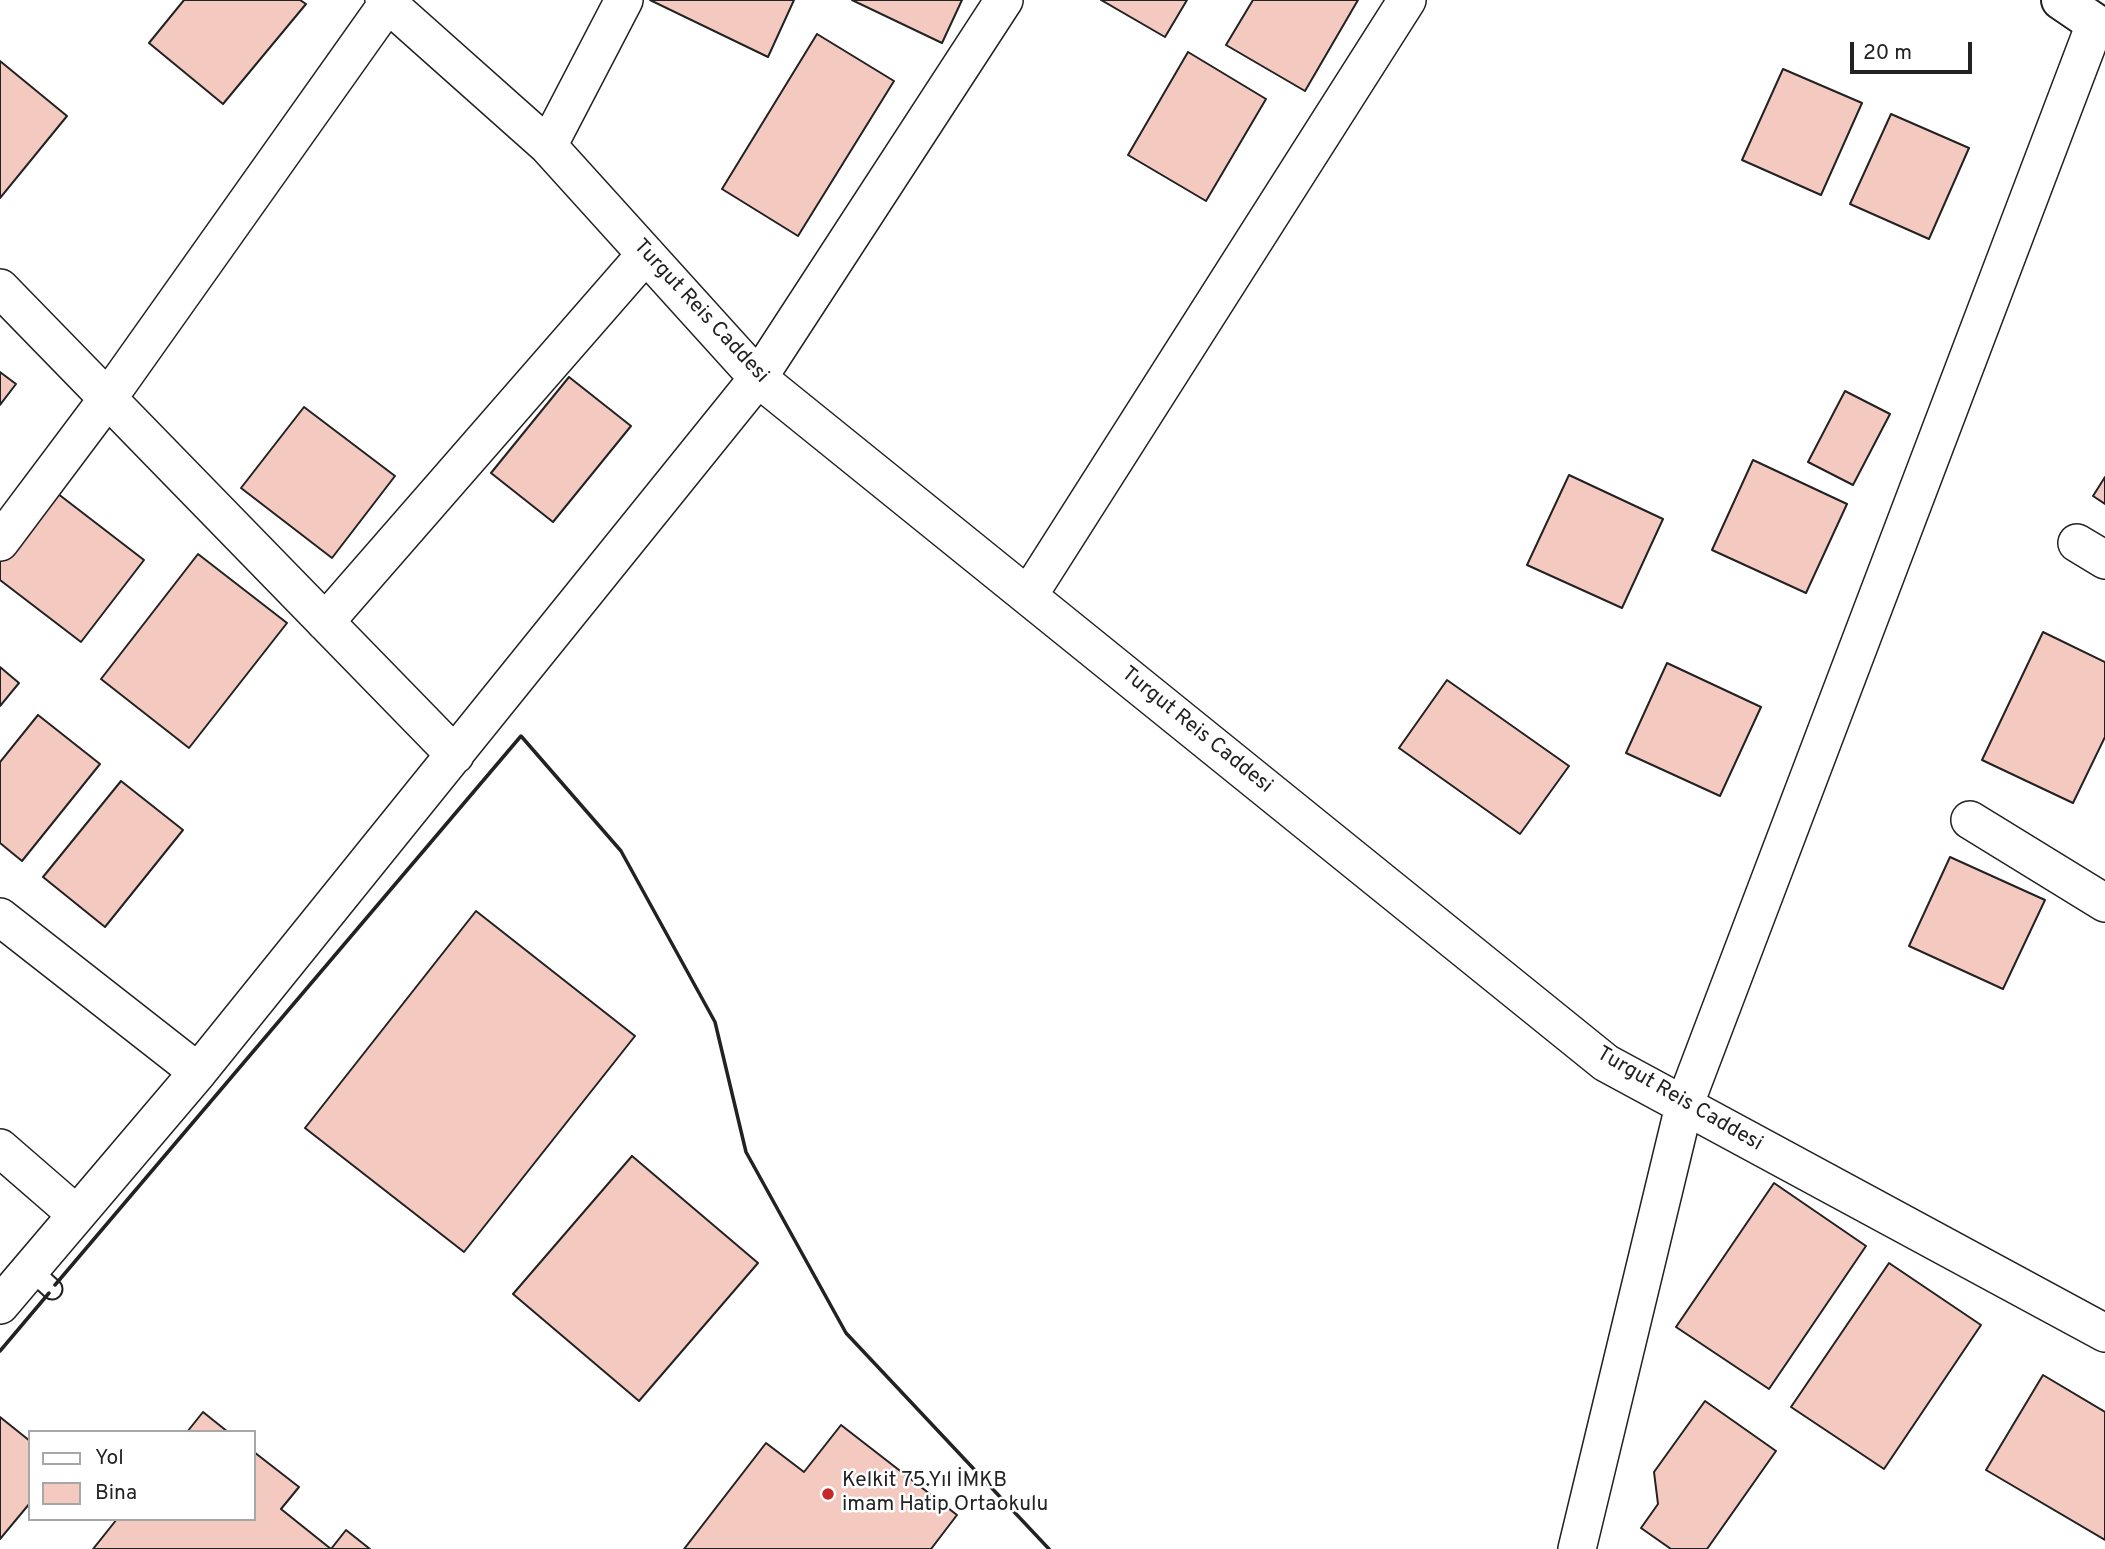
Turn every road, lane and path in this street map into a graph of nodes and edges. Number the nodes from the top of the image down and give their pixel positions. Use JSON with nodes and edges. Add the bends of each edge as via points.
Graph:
{"nodes":[{"id":1,"x":624,"y":0,"type":"edge"},
{"id":2,"x":1004,"y":0,"type":"edge"},
{"id":3,"x":1407,"y":0,"type":"edge"},
{"id":4,"x":2061,"y":0,"type":"edge"},
{"id":5,"x":386,"y":2,"type":"edge"},
{"id":6,"x":2100,"y":27,"type":"edge"},
{"id":7,"x":548,"y":146,"type":"junction"},
{"id":8,"x":646,"y":254,"type":"junction"},
{"id":9,"x":0,"y":288,"type":"edge"},
{"id":10,"x":758,"y":378,"type":"junction"},
{"id":11,"x":108,"y":398,"type":"junction"},
{"id":12,"x":0,"y":542,"type":"edge"},
{"id":13,"x":1028,"y":596,"type":"junction"},
{"id":14,"x":326,"y":622,"type":"junction"},
{"id":15,"x":455,"y":755,"type":"junction"},
{"id":16,"x":1970,"y":820,"type":"dead end"},
{"id":17,"x":2105,"y":903,"type":"edge"},
{"id":18,"x":0,"y":917,"type":"edge"},
{"id":19,"x":198,"y":1072,"type":"junction"},
{"id":20,"x":1684,"y":1106,"type":"junction"},
{"id":21,"x":0,"y":1148,"type":"edge"},
{"id":22,"x":76,"y":1214,"type":"junction"},
{"id":23,"x":0,"y":1305,"type":"edge"},
{"id":24,"x":2105,"y":1333,"type":"edge"},
{"id":25,"x":1577,"y":1549,"type":"edge"}],
"edges":[{"from":1,"to":7,"type":"street"},
{"from":2,"to":10,"type":"street"},
{"from":3,"to":13,"type":"street"},
{"from":4,"to":6,"type":"highway"},
{"from":5,"to":7,"type":"street","name":"Turgut Reis Caddesi"},
{"from":5,"to":11,"type":"street"},
{"from":6,"to":20,"type":"street"},
{"from":7,"to":8,"type":"street","name":"Turgut Reis Caddesi"},
{"from":8,"to":10,"type":"street","name":"Turgut Reis Caddesi"},
{"from":8,"to":14,"type":"street"},
{"from":9,"to":11,"type":"street"},
{"from":10,"to":13,"type":"street","name":"Turgut Reis Caddesi"},
{"from":10,"to":15,"type":"street"},
{"from":11,"to":12,"type":"street"},
{"from":11,"to":14,"type":"street"},
{"from":13,"to":20,"type":"street","name":"Turgut Reis Caddesi","via":[[1606,1063]]},
{"from":14,"to":15,"type":"street"},
{"from":15,"to":19,"type":"street"},
{"from":16,"to":17,"type":"street"},
{"from":18,"to":19,"type":"street"},
{"from":19,"to":22,"type":"street"},
{"from":20,"to":24,"type":"street","name":"Turgut Reis Caddesi"},
{"from":20,"to":25,"type":"street"},
{"from":21,"to":22,"type":"street"},
{"from":22,"to":23,"type":"street","via":[[41,1279]]}]}
